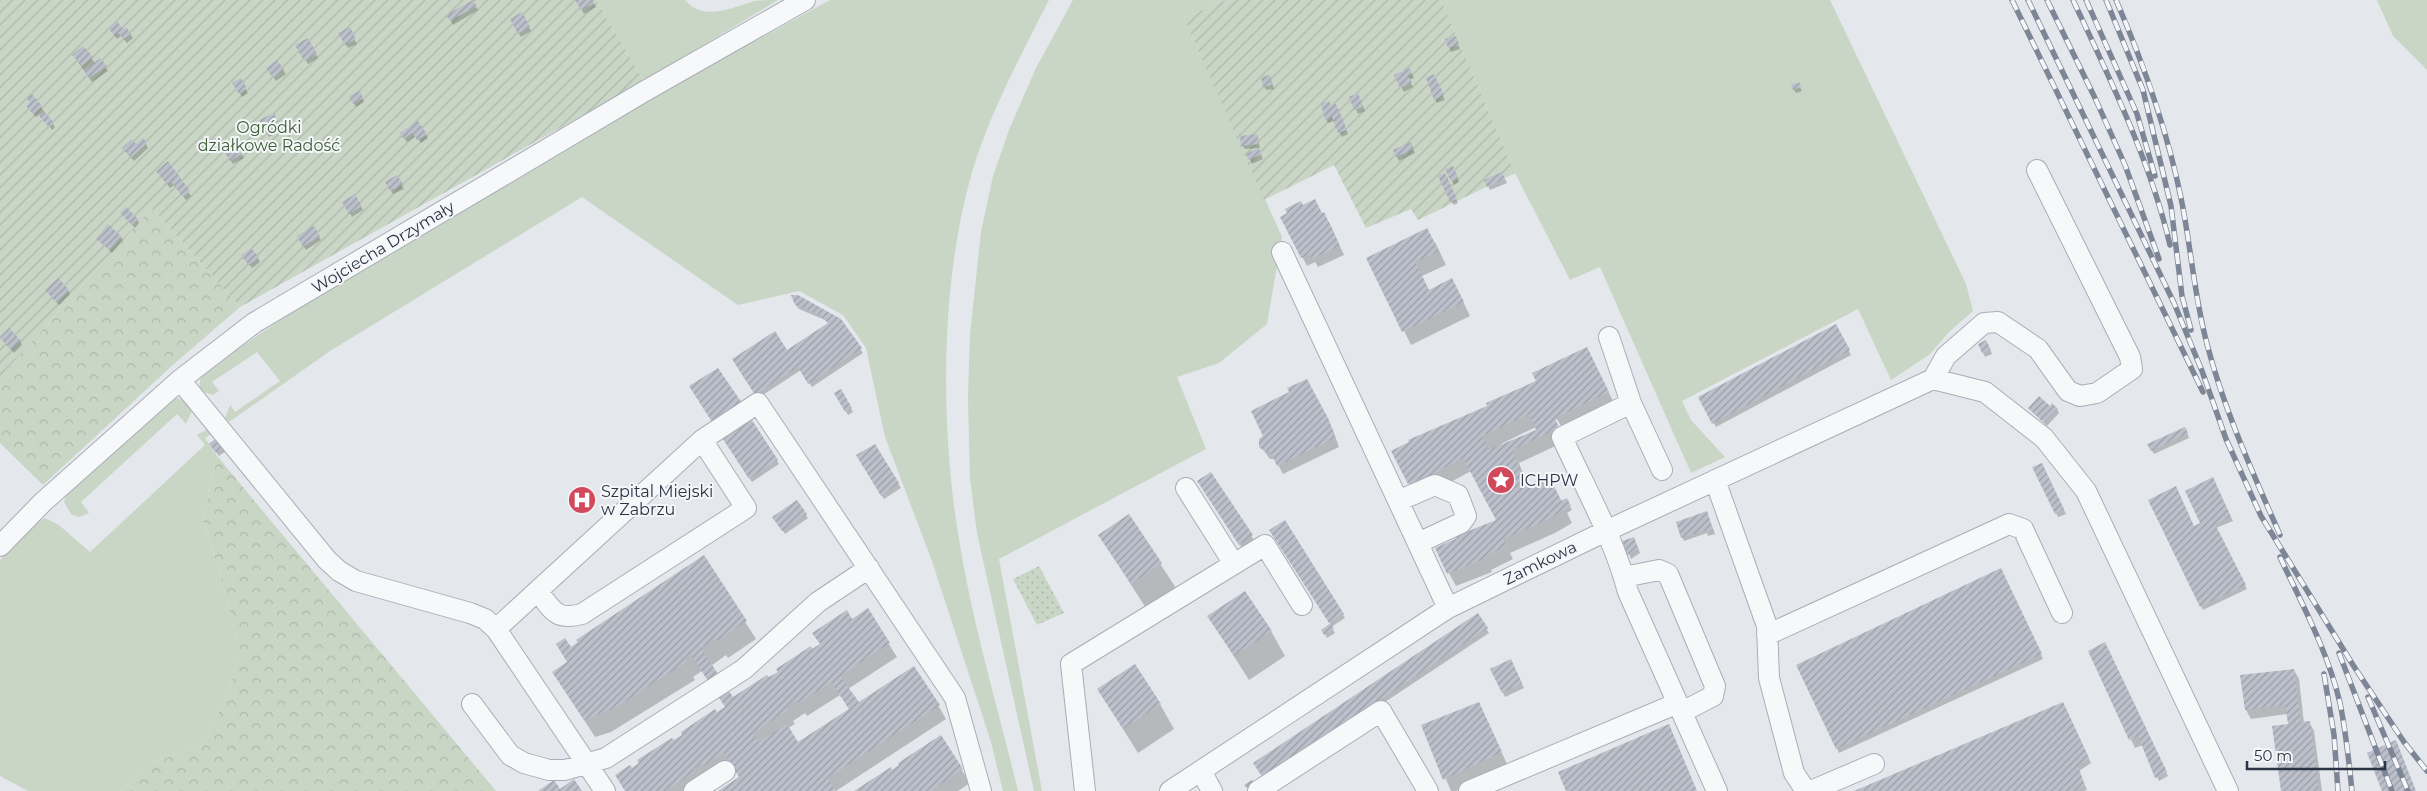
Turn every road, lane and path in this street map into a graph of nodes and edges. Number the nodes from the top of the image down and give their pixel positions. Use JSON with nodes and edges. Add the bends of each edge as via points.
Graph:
{"nodes":[{"id":1,"x":805,"y":0,"type":"edge"},
{"id":2,"x":2037,"y":170,"type":"dead end"},
{"id":3,"x":1282,"y":252,"type":"dead end"},
{"id":4,"x":1609,"y":337,"type":"dead end"},
{"id":5,"x":1933,"y":379,"type":"junction"},
{"id":6,"x":180,"y":380,"type":"junction"},
{"id":7,"x":1631,"y":403,"type":"junction"},
{"id":8,"x":702,"y":440,"type":"junction"},
{"id":9,"x":1662,"y":470,"type":"dead end"},
{"id":10,"x":1715,"y":480,"type":"junction"},
{"id":11,"x":1186,"y":488,"type":"dead end"},
{"id":12,"x":1398,"y":501,"type":"junction"},
{"id":13,"x":1606,"y":531,"type":"junction"},
{"id":14,"x":1418,"y":543,"type":"junction"},
{"id":15,"x":0,"y":546,"type":"edge"},
{"id":16,"x":1234,"y":564,"type":"junction"},
{"id":17,"x":869,"y":568,"type":"junction"},
{"id":18,"x":1624,"y":577,"type":"junction"},
{"id":19,"x":538,"y":591,"type":"junction"},
{"id":20,"x":1302,"y":604,"type":"dead end"},
{"id":21,"x":1448,"y":608,"type":"junction"},
{"id":22,"x":2062,"y":613,"type":"dead end"},
{"id":23,"x":496,"y":629,"type":"junction"},
{"id":24,"x":1768,"y":635,"type":"junction"},
{"id":25,"x":472,"y":704,"type":"dead end"},
{"id":26,"x":1680,"y":707,"type":"junction"},
{"id":27,"x":587,"y":764,"type":"junction"},
{"id":28,"x":1874,"y":764,"type":"dead end"},
{"id":29,"x":725,"y":771,"type":"dead end"},
{"id":30,"x":1201,"y":771,"type":"junction"},
{"id":31,"x":976,"y":788,"type":"edge"},
{"id":32,"x":605,"y":791,"type":"edge"},
{"id":33,"x":694,"y":791,"type":"edge"},
{"id":34,"x":1084,"y":791,"type":"edge"},
{"id":35,"x":1170,"y":791,"type":"edge"},
{"id":36,"x":1212,"y":791,"type":"edge"},
{"id":37,"x":1258,"y":791,"type":"edge"},
{"id":38,"x":1428,"y":791,"type":"edge"},
{"id":39,"x":1470,"y":791,"type":"edge"},
{"id":40,"x":1717,"y":791,"type":"edge"},
{"id":41,"x":1806,"y":791,"type":"edge"},
{"id":42,"x":1810,"y":791,"type":"edge"},
{"id":43,"x":2228,"y":791,"type":"edge"}],
"edges":[{"from":1,"to":6,"type":"street","name":"Wojciecha Drzymały","via":[[645,91],[254,324]]},
{"from":2,"to":5,"type":"street","via":[[2130,357],[2132,369],[2097,393],[2080,396],[2068,390],[2038,349],[1998,322],[1984,323],[1946,356]]},
{"from":3,"to":12,"type":"street"},
{"from":4,"to":7,"type":"street"},
{"from":5,"to":10,"type":"street","name":"Zamkowa"},
{"from":5,"to":43,"type":"street","via":[[1985,392],[2044,438],[2086,491]]},
{"from":6,"to":15,"type":"street","name":"Wojciecha Drzymały","via":[[43,502]]},
{"from":6,"to":23,"type":"street","via":[[339,571],[356,581],[470,612]]},
{"from":7,"to":9,"type":"street"},
{"from":7,"to":13,"type":"street","via":[[1562,437]]},
{"from":8,"to":17,"type":"street","via":[[758,403]]},
{"from":8,"to":19,"type":"street"},
{"from":8,"to":19,"type":"street","via":[[746,508],[582,614],[570,617],[554,612]]},
{"from":10,"to":13,"type":"street","name":"Zamkowa"},
{"from":10,"to":24,"type":"street"},
{"from":11,"to":16,"type":"street"},
{"from":12,"to":14,"type":"street"},
{"from":12,"to":14,"type":"street","via":[[1435,485],[1458,495],[1466,516],[1461,523]]},
{"from":13,"to":18,"type":"street"},
{"from":13,"to":21,"type":"street","name":"Zamkowa"},
{"from":14,"to":21,"type":"street"},
{"from":16,"to":20,"type":"street","via":[[1265,545]]},
{"from":16,"to":34,"type":"street","via":[[1071,664]]},
{"from":17,"to":27,"type":"street","via":[[818,602],[744,669],[617,751]]},
{"from":17,"to":31,"type":"street","via":[[954,698]]},
{"from":18,"to":26,"type":"street"},
{"from":18,"to":26,"type":"street","via":[[1659,570],[1668,574],[1715,686],[1713,696]]},
{"from":19,"to":23,"type":"street"},
{"from":21,"to":30,"type":"street","name":"Zamkowa"},
{"from":22,"to":24,"type":"street","via":[[2023,529],[2009,524]]},
{"from":23,"to":27,"type":"street"},
{"from":24,"to":41,"type":"street","via":[[1769,678],[1794,773]]},
{"from":25,"to":27,"type":"street","via":[[510,755],[524,763],[549,770]]},
{"from":26,"to":39,"type":"street"},
{"from":26,"to":40,"type":"street"},
{"from":27,"to":32,"type":"street"},
{"from":28,"to":42,"type":"street"},
{"from":29,"to":33,"type":"street"},
{"from":30,"to":35,"type":"street","name":"Zamkowa"},
{"from":30,"to":36,"type":"street"},
{"from":37,"to":38,"type":"street","via":[[1381,710]]}]}
